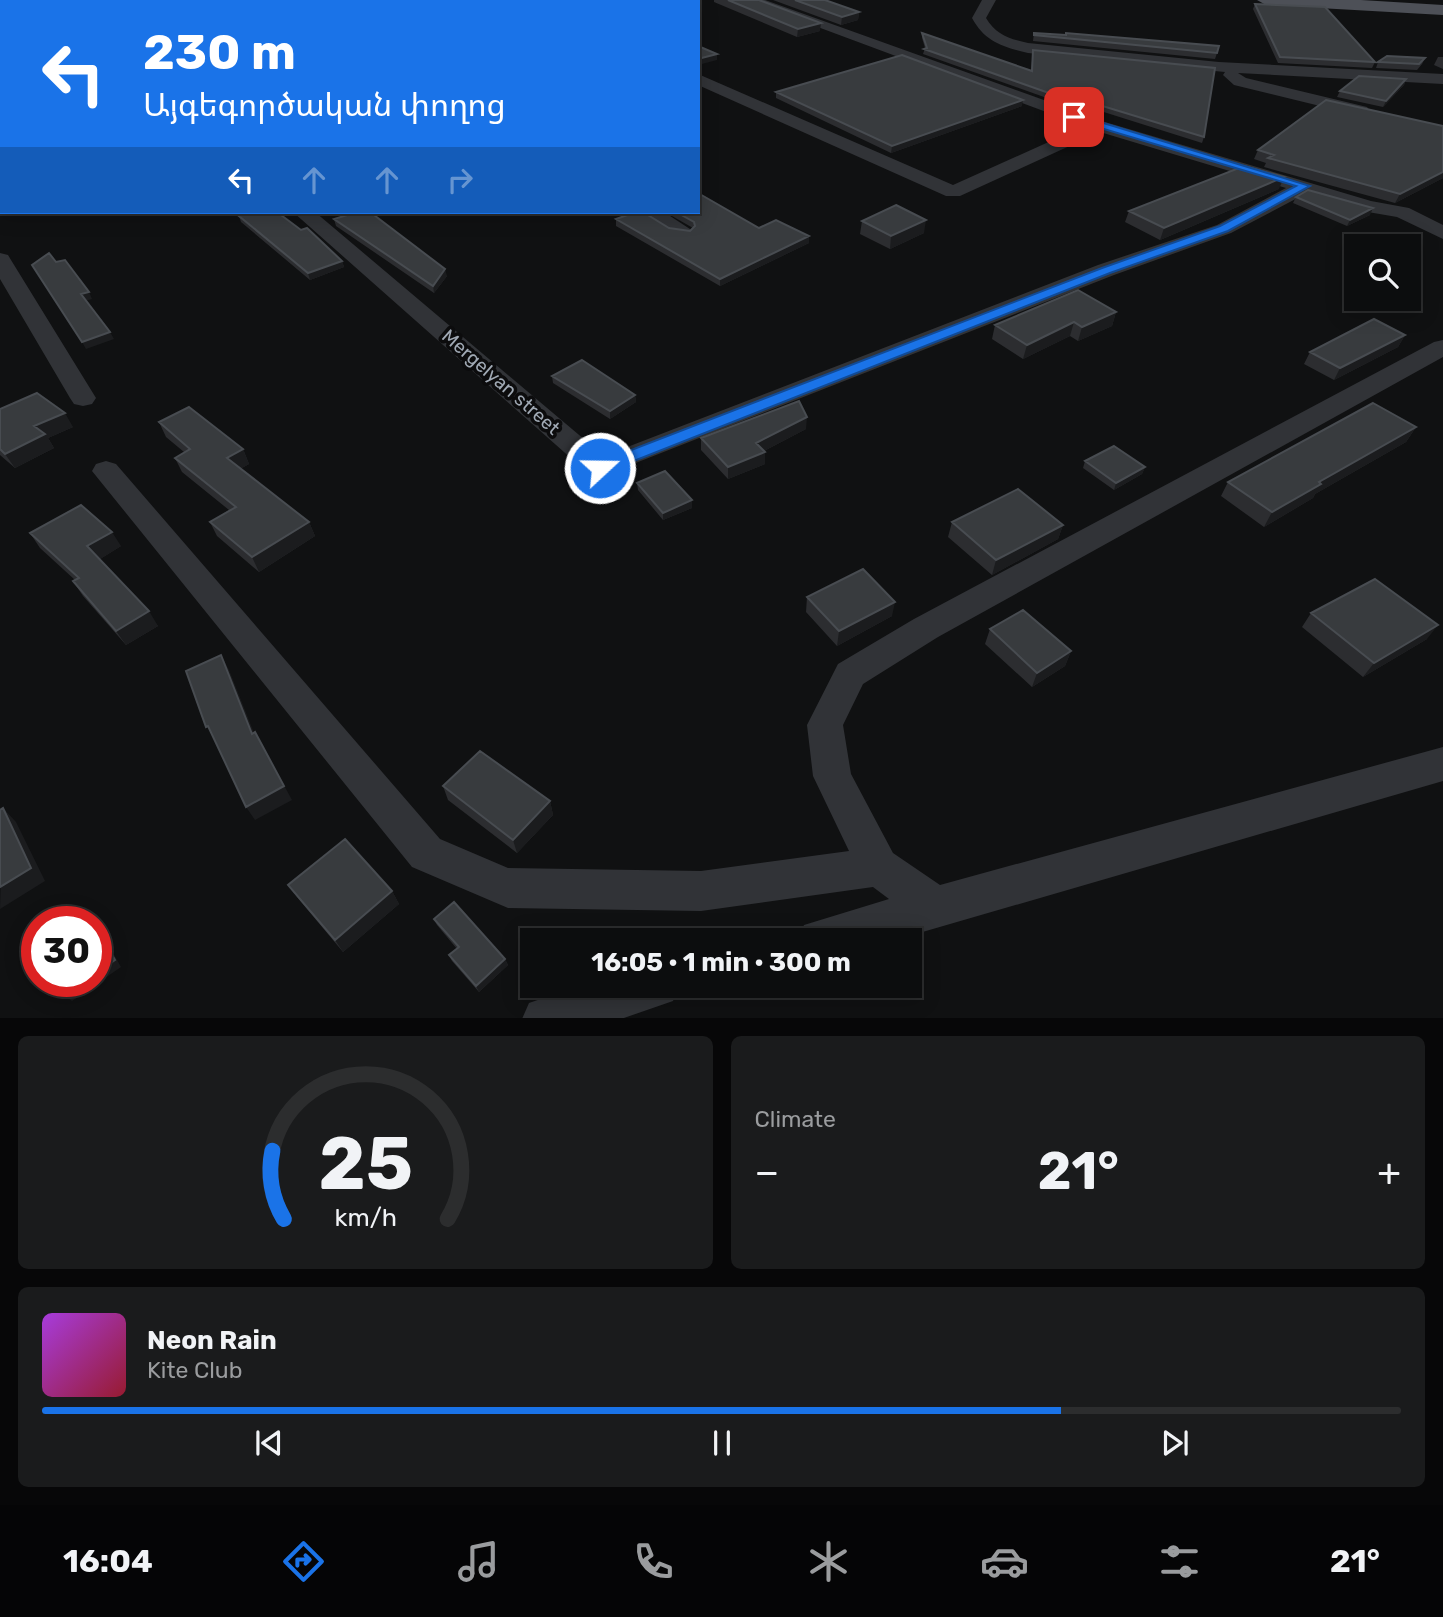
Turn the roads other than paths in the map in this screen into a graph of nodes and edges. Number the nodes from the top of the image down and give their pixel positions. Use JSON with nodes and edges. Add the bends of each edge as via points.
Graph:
{"nodes":[{"id":1,"x":752,"y":0,"type":"edge"},
{"id":2,"x":989,"y":0,"type":"edge"},
{"id":3,"x":1266,"y":0,"type":"edge"},
{"id":4,"x":1443,"y":10,"type":"edge"},
{"id":5,"x":1219,"y":66,"type":"junction"},
{"id":6,"x":1443,"y":79,"type":"edge"},
{"id":7,"x":700,"y":80,"type":"edge"},
{"id":8,"x":1373,"y":114,"type":"edge"},
{"id":9,"x":1099,"y":126,"type":"junction"},
{"id":10,"x":1305,"y":186,"type":"junction"},
{"id":11,"x":305,"y":214,"type":"edge"},
{"id":12,"x":653,"y":214,"type":"edge"},
{"id":13,"x":683,"y":231,"type":"edge"},
{"id":14,"x":1443,"y":233,"type":"edge"},
{"id":15,"x":0,"y":260,"type":"edge"},
{"id":16,"x":1443,"y":348,"type":"edge"},
{"id":17,"x":83,"y":398,"type":"dead end"},
{"id":18,"x":106,"y":471,"type":"dead end"},
{"id":19,"x":1443,"y":764,"type":"edge"},
{"id":20,"x":878,"y":867,"type":"junction"},
{"id":21,"x":936,"y":907,"type":"junction"},
{"id":22,"x":862,"y":928,"type":"edge"},
{"id":23,"x":613,"y":998,"type":"edge"},
{"id":24,"x":545,"y":1018,"type":"edge"}],
"edges":[{"from":1,"to":9,"type":"street"},
{"from":2,"to":5,"type":"street","via":[[979,18],[999,41]]},
{"from":3,"to":4,"type":"main road"},
{"from":5,"to":6,"type":"street"},
{"from":5,"to":8,"type":"street","via":[[1240,82]]},
{"from":7,"to":9,"type":"street","via":[[953,192]]},
{"from":9,"to":10,"type":"street"},
{"from":10,"to":11,"type":"street","name":"Mergelyan street","via":[[1224,229],[1106,270],[600,468]]},
{"from":10,"to":14,"type":"street","via":[[1369,207],[1402,212]]},
{"from":12,"to":13,"type":"street"},
{"from":15,"to":17,"type":"street"},
{"from":16,"to":20,"type":"street","via":[[926,628],[850,674],[825,725],[832,776]]},
{"from":18,"to":20,"type":"street","via":[[426,853],[508,888],[701,891]]},
{"from":19,"to":21,"type":"street"},
{"from":20,"to":21,"type":"street"},
{"from":21,"to":22,"type":"street"},
{"from":23,"to":24,"type":"street"}]}
